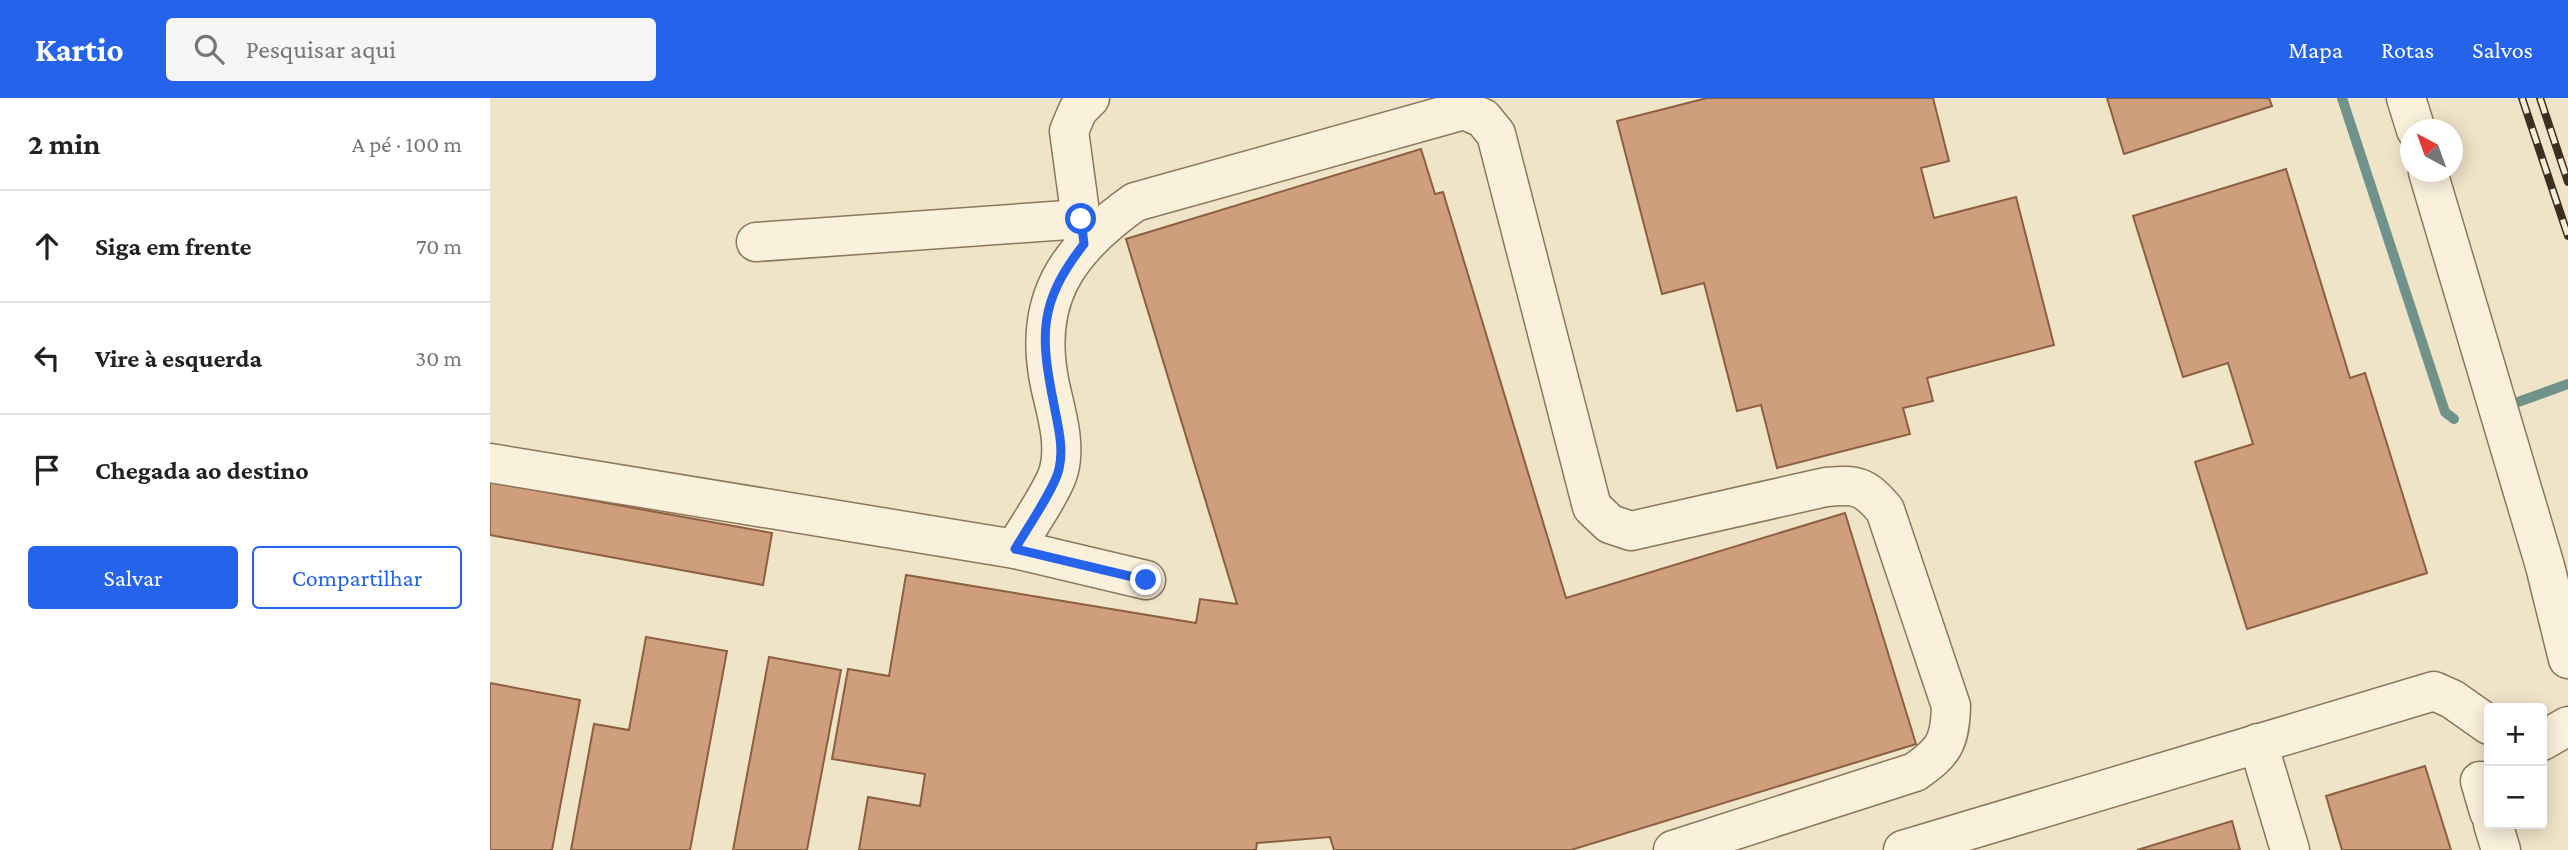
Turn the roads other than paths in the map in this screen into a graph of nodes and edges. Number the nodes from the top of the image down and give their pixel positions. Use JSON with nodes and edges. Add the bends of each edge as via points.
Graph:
{"nodes":[{"id":1,"x":1090,"y":98,"type":"edge"},
{"id":2,"x":2406,"y":98,"type":"edge"},
{"id":3,"x":2413,"y":119,"type":"edge"},
{"id":4,"x":2431,"y":182,"type":"edge"},
{"id":5,"x":1083,"y":231,"type":"junction"},
{"id":6,"x":756,"y":242,"type":"dead end"},
{"id":7,"x":490,"y":463,"type":"edge"},
{"id":8,"x":1015,"y":549,"type":"junction"},
{"id":9,"x":1146,"y":580,"type":"dead end"},
{"id":10,"x":2568,"y":659,"type":"edge"},
{"id":11,"x":2484,"y":721,"type":"edge"},
{"id":12,"x":2568,"y":726,"type":"edge"},
{"id":13,"x":2547,"y":738,"type":"edge"},
{"id":14,"x":2258,"y":743,"type":"junction"},
{"id":15,"x":2495,"y":829,"type":"edge"},
{"id":16,"x":1972,"y":840,"type":"edge"},
{"id":17,"x":1673,"y":850,"type":"edge"},
{"id":18,"x":1903,"y":850,"type":"edge"},
{"id":19,"x":2290,"y":850,"type":"edge"},
{"id":20,"x":2501,"y":850,"type":"edge"}],
"edges":[{"from":1,"to":5,"type":"lane","via":[[1078,110],[1069,131]]},
{"from":2,"to":3,"type":"lane"},
{"from":4,"to":10,"type":"lane","via":[[2545,566]]},
{"from":5,"to":6,"type":"lane"},
{"from":5,"to":8,"type":"lane","via":[[1044,324],[1043,345],[1061,441],[1059,471]]},
{"from":5,"to":17,"type":"lane","via":[[1135,202],[1464,110],[1483,118],[1496,134],[1592,507],[1610,524],[1631,531],[1826,487],[1850,485],[1870,492],[1885,510],[1951,706],[1950,733],[1938,756],[1914,772]]},
{"from":7,"to":8,"type":"lane"},
{"from":8,"to":9,"type":"lane"},
{"from":11,"to":14,"type":"lane","via":[[2434,691]]},
{"from":12,"to":13,"type":"lane"},
{"from":14,"to":16,"type":"lane"},
{"from":14,"to":19,"type":"lane"},
{"from":15,"to":20,"type":"lane"},
{"from":16,"to":18,"type":"lane"}]}
